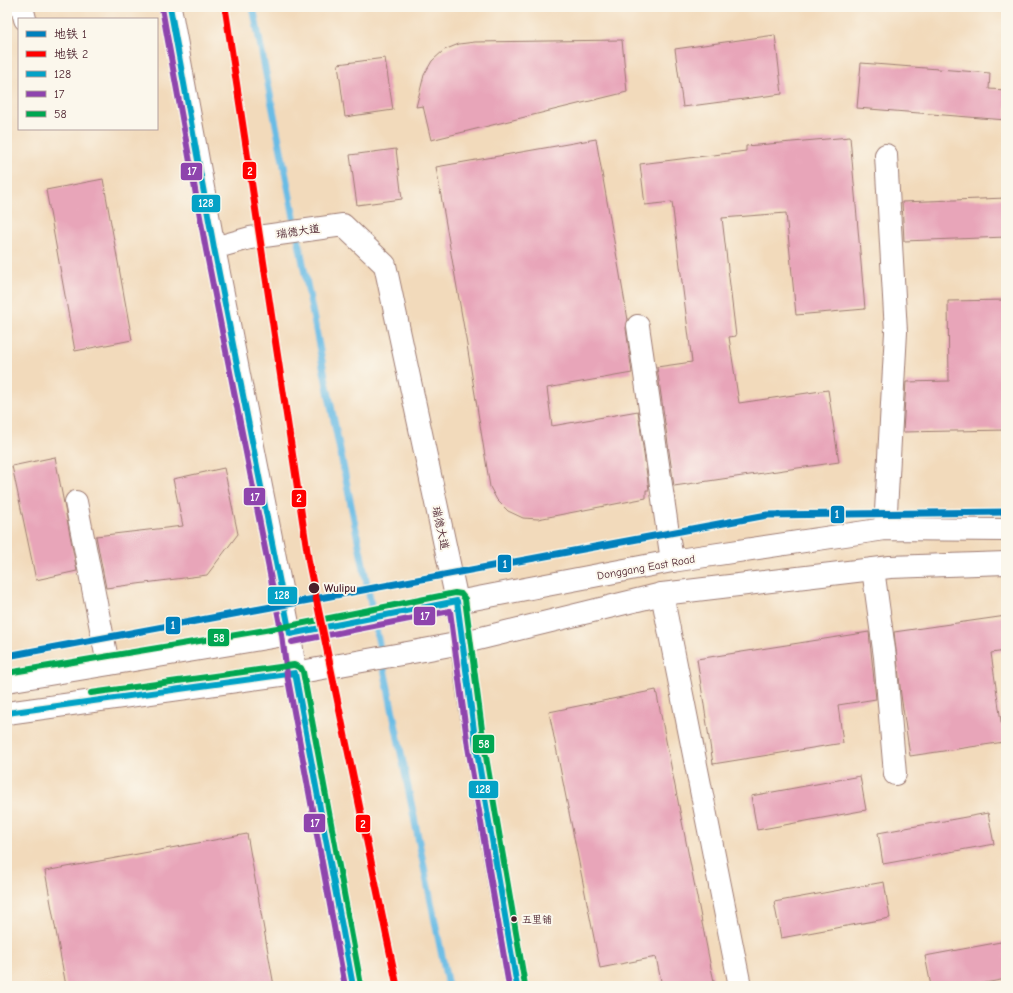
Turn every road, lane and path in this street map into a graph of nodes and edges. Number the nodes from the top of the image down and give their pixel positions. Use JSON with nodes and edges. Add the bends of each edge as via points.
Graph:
{"nodes":[{"id":1,"x":22,"y":7,"type":"edge"},
{"id":2,"x":25,"y":18,"type":"edge"},
{"id":3,"x":167,"y":20,"type":"edge"},
{"id":4,"x":886,"y":155,"type":"dead end"},
{"id":5,"x":214,"y":248,"type":"junction"},
{"id":6,"x":638,"y":326,"type":"dead end"},
{"id":7,"x":76,"y":502,"type":"dead end"},
{"id":8,"x":885,"y":529,"type":"junction"},
{"id":9,"x":1006,"y":530,"type":"edge"},
{"id":10,"x":672,"y":561,"type":"junction"},
{"id":11,"x":1006,"y":563,"type":"edge"},
{"id":12,"x":873,"y":569,"type":"junction"},
{"id":13,"x":662,"y":594,"type":"junction"},
{"id":14,"x":457,"y":601,"type":"junction"},
{"id":15,"x":290,"y":634,"type":"junction"},
{"id":16,"x":461,"y":643,"type":"junction"},
{"id":17,"x":108,"y":664,"type":"junction"},
{"id":18,"x":296,"y":673,"type":"junction"},
{"id":19,"x":7,"y":681,"type":"edge"},
{"id":20,"x":7,"y":713,"type":"edge"},
{"id":21,"x":895,"y":774,"type":"dead end"},
{"id":22,"x":353,"y":986,"type":"edge"},
{"id":23,"x":517,"y":986,"type":"edge"},
{"id":24,"x":740,"y":986,"type":"edge"}],
"edges":[{"from":1,"to":2,"type":"main road"},
{"from":3,"to":5,"type":"main road"},
{"from":4,"to":8,"type":"main road","via":[[896,332]]},
{"from":5,"to":14,"type":"main road","name":"瑞德大道","via":[[250,238],[344,225],[385,265]]},
{"from":5,"to":15,"type":"main road"},
{"from":6,"to":10,"type":"main road"},
{"from":7,"to":17,"type":"main road"},
{"from":8,"to":9,"type":"main road","name":"Donggang East Road"},
{"from":8,"to":10,"type":"main road","name":"Donggang East Road"},
{"from":10,"to":14,"type":"main road","name":"Donggang East Road"},
{"from":11,"to":12,"type":"main road"},
{"from":12,"to":13,"type":"main road"},
{"from":12,"to":21,"type":"main road","via":[[885,657]]},
{"from":13,"to":16,"type":"main road"},
{"from":13,"to":24,"type":"main road"},
{"from":14,"to":15,"type":"main road","name":"Donggang East Road"},
{"from":14,"to":16,"type":"main road","name":"瑞德大道"},
{"from":15,"to":17,"type":"main road","name":"Donggang East Road"},
{"from":15,"to":18,"type":"main road"},
{"from":16,"to":18,"type":"main road","bridge":true},
{"from":16,"to":23,"type":"main road","name":"瑞德大道","via":[[476,750]]},
{"from":17,"to":19,"type":"main road","name":"Donggang East Road"},
{"from":18,"to":20,"type":"main road"},
{"from":18,"to":22,"type":"main road"}]}
